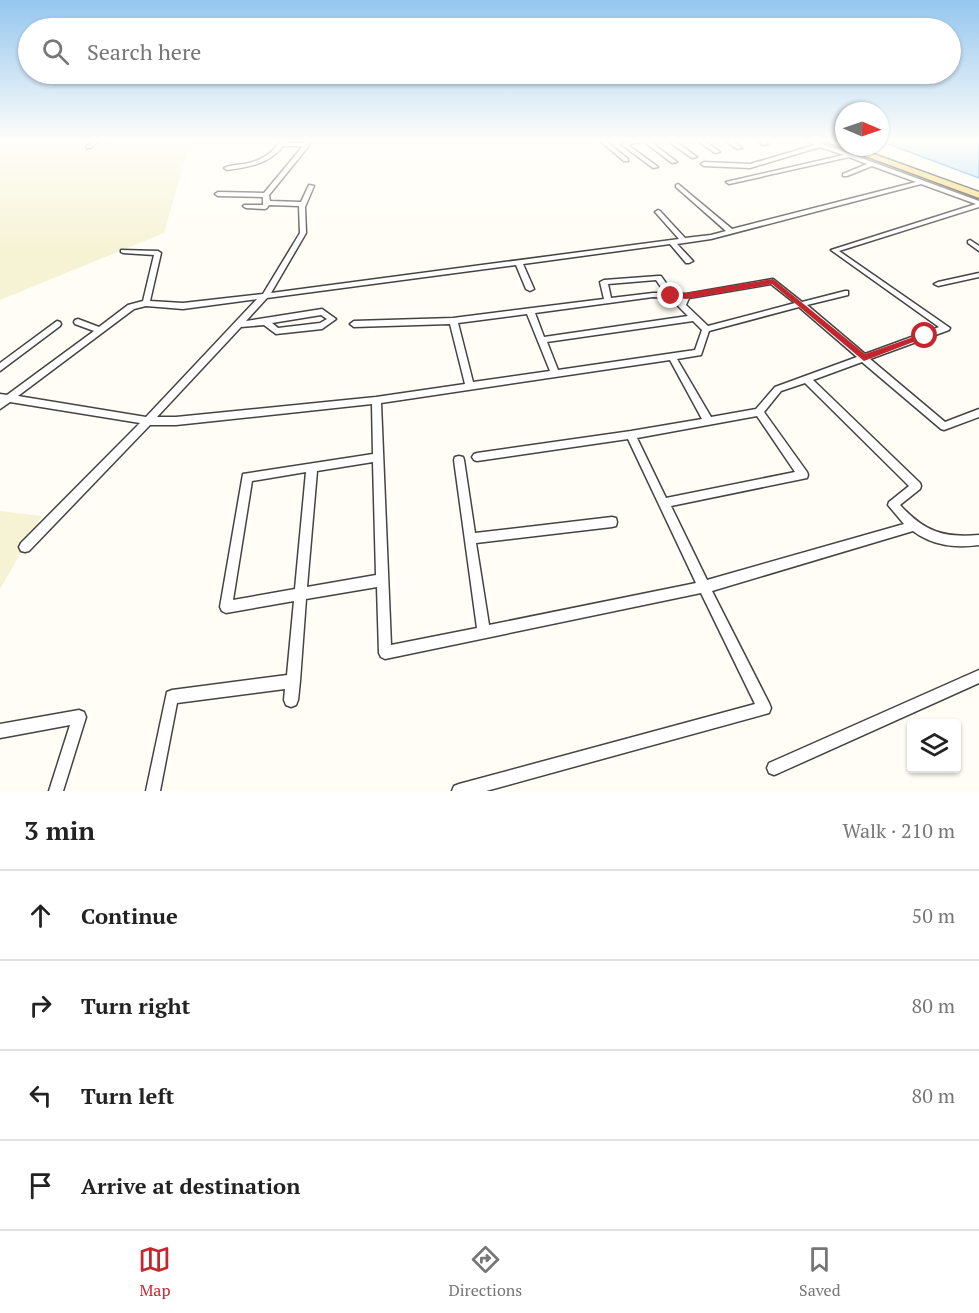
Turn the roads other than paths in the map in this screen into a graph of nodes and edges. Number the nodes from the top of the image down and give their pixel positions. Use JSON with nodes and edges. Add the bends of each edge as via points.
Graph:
{"nodes":[{"id":1,"x":282,"y":177,"type":"edge"},
{"id":2,"x":752,"y":177,"type":"edge"},
{"id":3,"x":908,"y":177,"type":"edge"},
{"id":4,"x":926,"y":177,"type":"edge"},
{"id":5,"x":942,"y":177,"type":"edge"},
{"id":6,"x":729,"y":182,"type":"dead end"},
{"id":7,"x":922,"y":182,"type":"junction"},
{"id":8,"x":311,"y":186,"type":"dead end"},
{"id":9,"x":678,"y":186,"type":"dead end"},
{"id":10,"x":979,"y":190,"type":"edge"},
{"id":11,"x":218,"y":194,"type":"dead end"},
{"id":12,"x":979,"y":195,"type":"edge"},
{"id":13,"x":267,"y":199,"type":"junction"},
{"id":14,"x":304,"y":204,"type":"junction"},
{"id":15,"x":979,"y":204,"type":"edge"},
{"id":16,"x":246,"y":206,"type":"dead end"},
{"id":17,"x":658,"y":212,"type":"dead end"},
{"id":18,"x":731,"y":232,"type":"junction"},
{"id":19,"x":683,"y":240,"type":"junction"},
{"id":20,"x":672,"y":242,"type":"junction"},
{"id":21,"x":970,"y":242,"type":"dead end"},
{"id":22,"x":979,"y":249,"type":"edge"},
{"id":23,"x":123,"y":251,"type":"dead end"},
{"id":24,"x":689,"y":261,"type":"dead end"},
{"id":25,"x":518,"y":262,"type":"junction"},
{"id":26,"x":979,"y":275,"type":"edge"},
{"id":27,"x":938,"y":284,"type":"dead end"},
{"id":28,"x":530,"y":289,"type":"dead end"},
{"id":29,"x":845,"y":292,"type":"dead end"},
{"id":30,"x":265,"y":296,"type":"junction"},
{"id":31,"x":671,"y":296,"type":"junction"},
{"id":32,"x":686,"y":296,"type":"junction"},
{"id":33,"x":608,"y":301,"type":"junction"},
{"id":34,"x":146,"y":303,"type":"junction"},
{"id":35,"x":801,"y":305,"type":"junction"},
{"id":36,"x":530,"y":311,"type":"junction"},
{"id":37,"x":695,"y":318,"type":"junction"},
{"id":38,"x":453,"y":321,"type":"junction"},
{"id":39,"x":78,"y":322,"type":"dead end"},
{"id":40,"x":57,"y":324,"type":"dead end"},
{"id":41,"x":242,"y":324,"type":"junction"},
{"id":42,"x":267,"y":324,"type":"junction"},
{"id":43,"x":354,"y":324,"type":"dead end"},
{"id":44,"x":706,"y":329,"type":"junction"},
{"id":45,"x":101,"y":330,"type":"junction"},
{"id":46,"x":542,"y":340,"type":"junction"},
{"id":47,"x":672,"y":357,"type":"junction"},
{"id":48,"x":864,"y":358,"type":"junction"},
{"id":49,"x":0,"y":368,"type":"edge"},
{"id":50,"x":555,"y":374,"type":"junction"},
{"id":51,"x":807,"y":379,"type":"junction"},
{"id":52,"x":470,"y":386,"type":"junction"},
{"id":53,"x":3,"y":400,"type":"edge"},
{"id":54,"x":376,"y":400,"type":"junction"},
{"id":55,"x":759,"y":412,"type":"junction"},
{"id":56,"x":979,"y":413,"type":"edge"},
{"id":57,"x":148,"y":421,"type":"junction"},
{"id":58,"x":708,"y":421,"type":"junction"},
{"id":59,"x":631,"y":435,"type":"junction"},
{"id":60,"x":378,"y":457,"type":"junction"},
{"id":61,"x":477,"y":457,"type":"dead end"},
{"id":62,"x":459,"y":460,"type":"dead end"},
{"id":63,"x":312,"y":467,"type":"junction"},
{"id":64,"x":663,"y":503,"type":"junction"},
{"id":65,"x":612,"y":522,"type":"dead end"},
{"id":66,"x":911,"y":526,"type":"junction"},
{"id":67,"x":470,"y":539,"type":"junction"},
{"id":68,"x":979,"y":540,"type":"edge"},
{"id":69,"x":25,"y":547,"type":"dead end"},
{"id":70,"x":383,"y":580,"type":"junction"},
{"id":71,"x":704,"y":587,"type":"junction"},
{"id":72,"x":300,"y":594,"type":"junction"},
{"id":73,"x":484,"y":631,"type":"junction"},
{"id":74,"x":979,"y":676,"type":"edge"},
{"id":75,"x":293,"y":681,"type":"junction"},
{"id":76,"x":291,"y":700,"type":"dead end"},
{"id":77,"x":0,"y":731,"type":"edge"},
{"id":78,"x":774,"y":768,"type":"dead end"},
{"id":79,"x":56,"y":791,"type":"edge"},
{"id":80,"x":153,"y":791,"type":"edge"},
{"id":81,"x":459,"y":791,"type":"edge"}],
"edges":[{"from":1,"to":13,"type":"street"},
{"from":2,"to":6,"type":"street"},
{"from":3,"to":7,"type":"street"},
{"from":4,"to":12,"type":"main road"},
{"from":5,"to":10,"type":"main road"},
{"from":7,"to":15,"type":"street"},
{"from":7,"to":18,"type":"street"},
{"from":8,"to":14,"type":"street"},
{"from":9,"to":18,"type":"street"},
{"from":11,"to":13,"type":"street"},
{"from":13,"to":14,"type":"street"},
{"from":13,"to":16,"type":"street","via":[[265,207]]},
{"from":14,"to":30,"type":"street","via":[[303,233]]},
{"from":15,"to":48,"type":"street","via":[[834,250],[946,328]]},
{"from":17,"to":19,"type":"street"},
{"from":18,"to":19,"type":"street"},
{"from":19,"to":20,"type":"street"},
{"from":20,"to":24,"type":"street"},
{"from":20,"to":25,"type":"street"},
{"from":21,"to":22,"type":"street"},
{"from":23,"to":34,"type":"street","via":[[158,253]]},
{"from":25,"to":28,"type":"street"},
{"from":25,"to":30,"type":"street"},
{"from":26,"to":27,"type":"street"},
{"from":29,"to":35,"type":"street"},
{"from":30,"to":34,"type":"street","via":[[183,306]]},
{"from":30,"to":41,"type":"street"},
{"from":31,"to":32,"type":"street"},
{"from":31,"to":33,"type":"street"},
{"from":31,"to":33,"type":"street","via":[[658,278],[604,282]]},
{"from":32,"to":35,"type":"street","via":[[773,282]]},
{"from":32,"to":37,"type":"street","via":[[682,306]]},
{"from":33,"to":36,"type":"street"},
{"from":34,"to":45,"type":"street","via":[[131,307]]},
{"from":35,"to":44,"type":"street"},
{"from":35,"to":48,"type":"street"},
{"from":36,"to":38,"type":"street"},
{"from":36,"to":46,"type":"street"},
{"from":37,"to":44,"type":"street"},
{"from":37,"to":46,"type":"street"},
{"from":38,"to":43,"type":"street"},
{"from":38,"to":52,"type":"street"},
{"from":39,"to":45,"type":"street"},
{"from":40,"to":49,"type":"street"},
{"from":41,"to":42,"type":"street"},
{"from":41,"to":57,"type":"street"},
{"from":42,"to":42,"type":"street","via":[[322,312],[332,320],[322,326],[276,331]]},
{"from":44,"to":47,"type":"street","via":[[698,353]]},
{"from":45,"to":53,"type":"street"},
{"from":46,"to":50,"type":"street"},
{"from":47,"to":50,"type":"street"},
{"from":47,"to":58,"type":"street"},
{"from":48,"to":51,"type":"street"},
{"from":48,"to":56,"type":"street","via":[[944,426]]},
{"from":50,"to":52,"type":"street"},
{"from":51,"to":55,"type":"street","via":[[778,390]]},
{"from":51,"to":66,"type":"street","via":[[916,486],[893,506]]},
{"from":52,"to":54,"type":"street"},
{"from":53,"to":57,"type":"street"},
{"from":54,"to":57,"type":"street","via":[[176,422]]},
{"from":54,"to":60,"type":"street"},
{"from":55,"to":58,"type":"street"},
{"from":55,"to":64,"type":"street","via":[[803,475]]},
{"from":57,"to":69,"type":"street"},
{"from":58,"to":59,"type":"street"},
{"from":59,"to":61,"type":"street"},
{"from":59,"to":64,"type":"street"},
{"from":60,"to":63,"type":"street"},
{"from":60,"to":70,"type":"street"},
{"from":62,"to":67,"type":"street"},
{"from":63,"to":72,"type":"street"},
{"from":63,"to":72,"type":"street","via":[[247,477],[226,607]]},
{"from":64,"to":71,"type":"street"},
{"from":65,"to":67,"type":"street"},
{"from":66,"to":68,"type":"street","via":[[939,540]]},
{"from":66,"to":71,"type":"street"},
{"from":67,"to":73,"type":"street"},
{"from":70,"to":72,"type":"street"},
{"from":70,"to":73,"type":"street","via":[[385,653]]},
{"from":71,"to":73,"type":"street"},
{"from":71,"to":81,"type":"street","via":[[764,708]]},
{"from":72,"to":75,"type":"street"},
{"from":74,"to":78,"type":"street"},
{"from":75,"to":76,"type":"street"},
{"from":75,"to":80,"type":"street","via":[[172,698]]},
{"from":77,"to":79,"type":"street","via":[[79,717]]}]}
